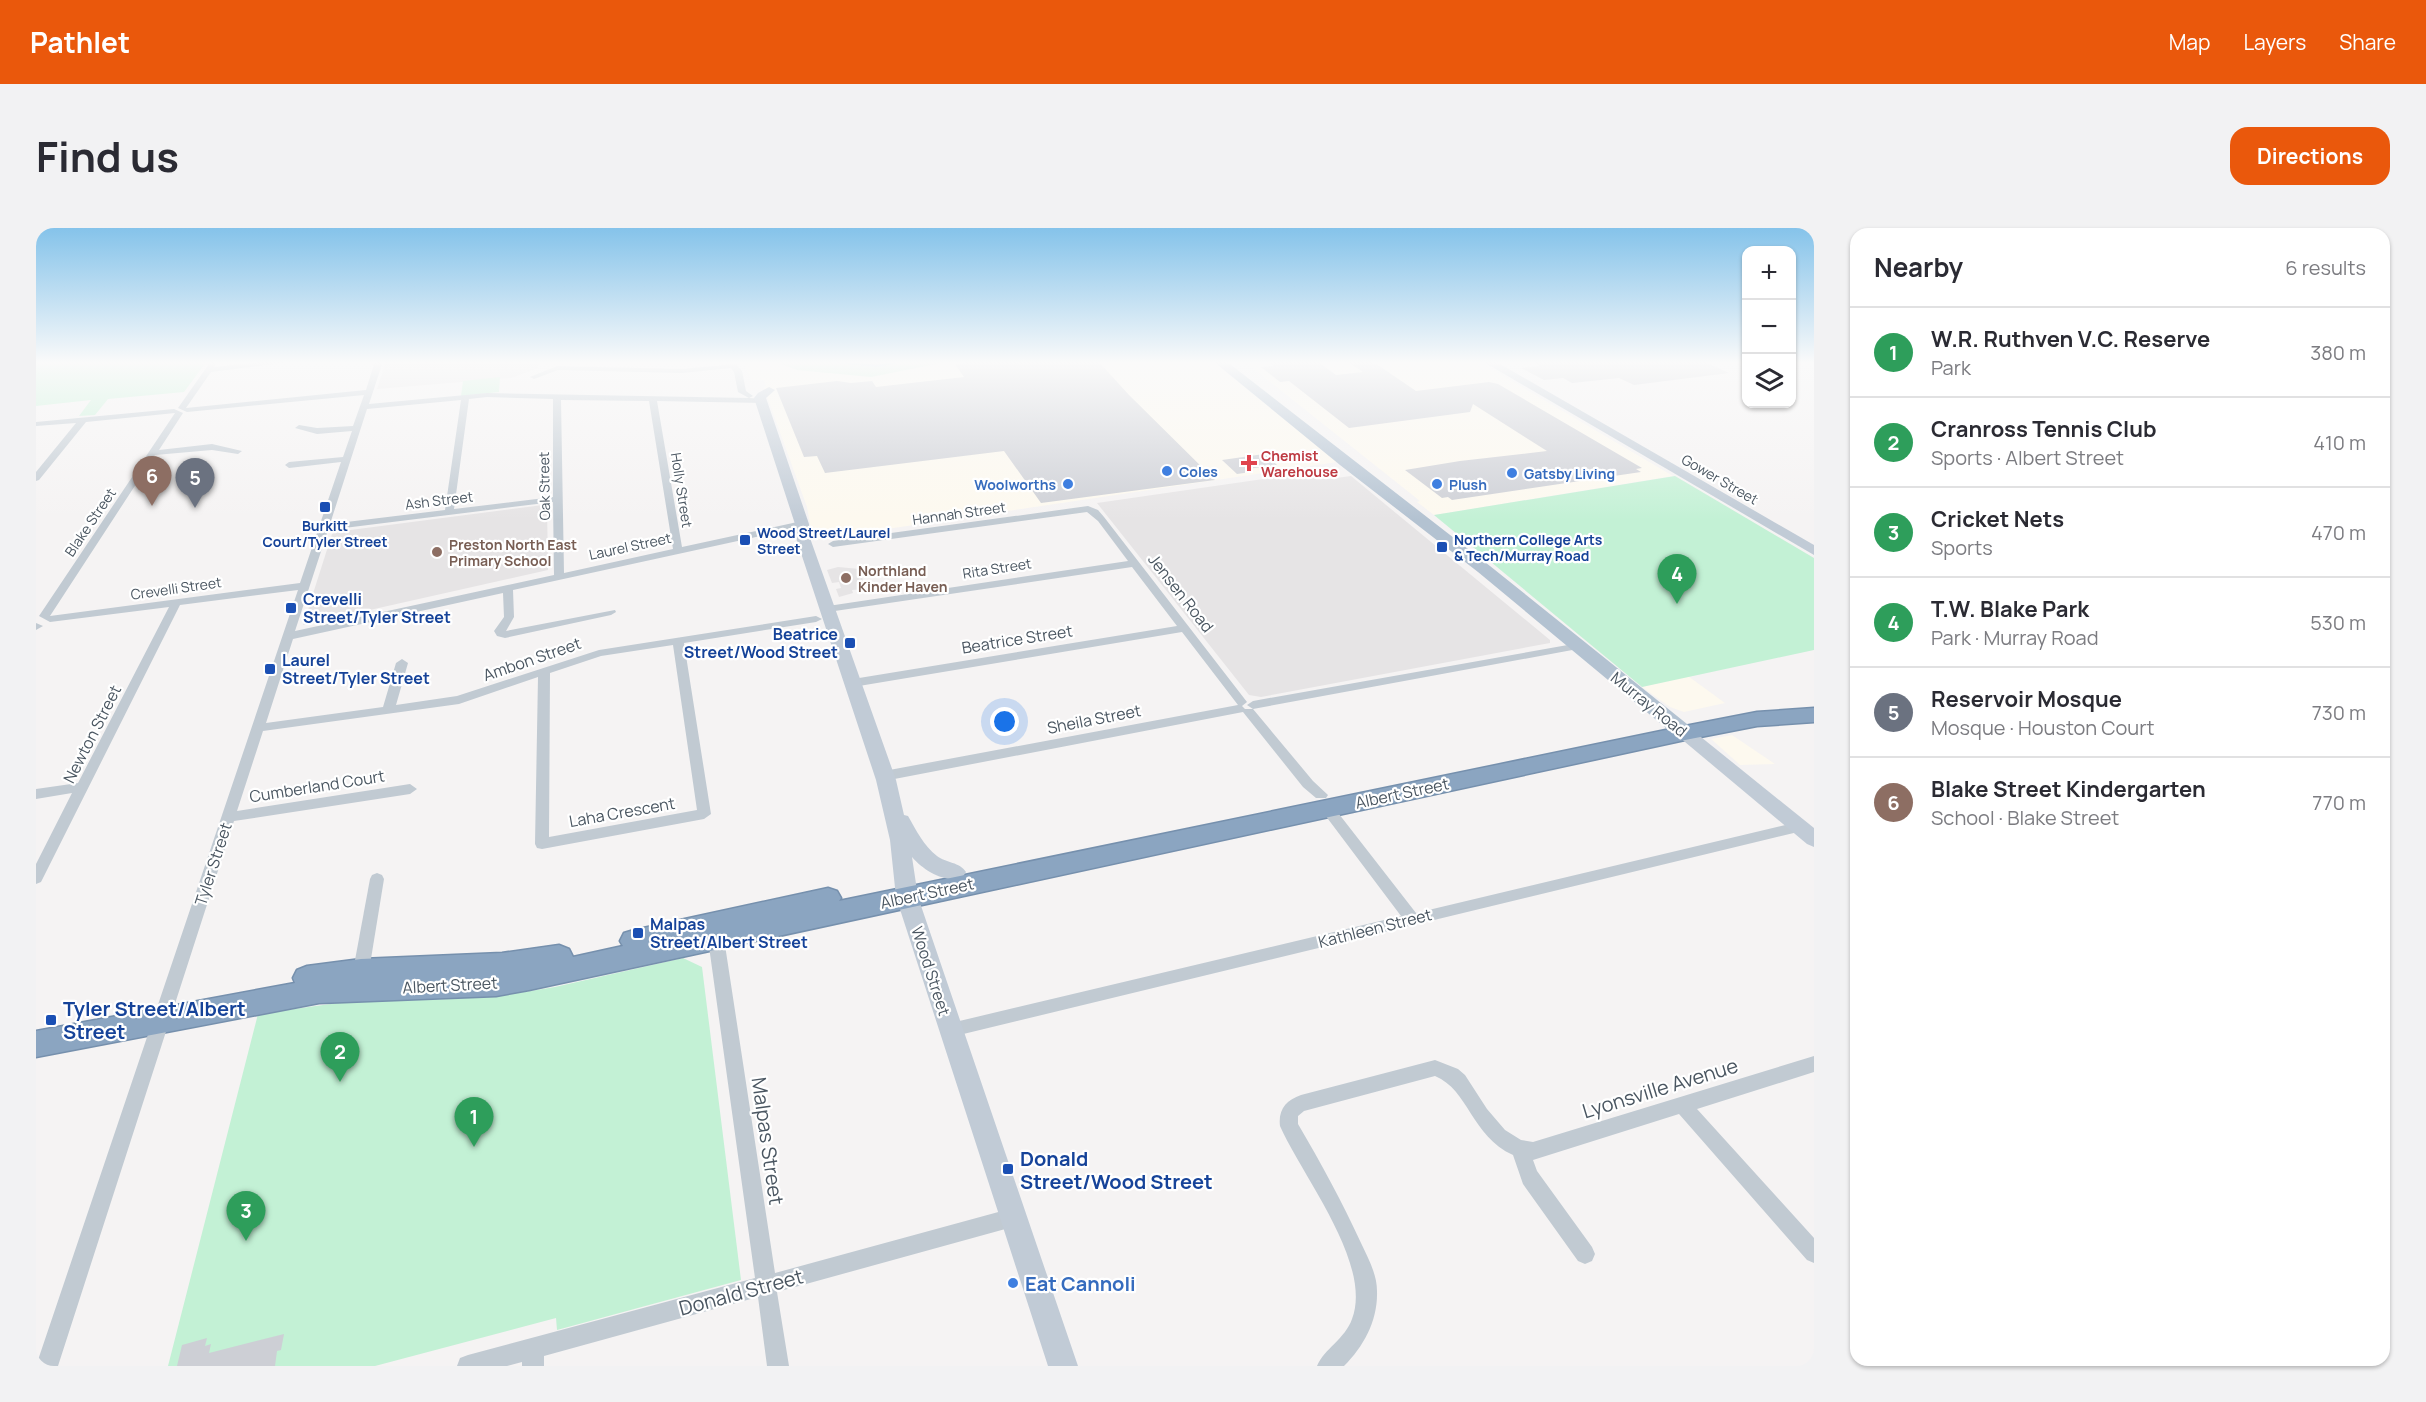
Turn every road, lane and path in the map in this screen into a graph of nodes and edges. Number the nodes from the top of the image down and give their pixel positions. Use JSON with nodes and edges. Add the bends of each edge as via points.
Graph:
{"nodes":[{"id":1,"x":140,"y":414,"type":"edge"},
{"id":2,"x":178,"y":414,"type":"edge"},
{"id":3,"x":362,"y":414,"type":"edge"},
{"id":4,"x":463,"y":414,"type":"edge"},
{"id":5,"x":557,"y":414,"type":"edge"},
{"id":6,"x":655,"y":414,"type":"edge"},
{"id":7,"x":759,"y":414,"type":"edge"},
{"id":8,"x":1290,"y":414,"type":"edge"},
{"id":9,"x":1297,"y":414,"type":"edge"},
{"id":10,"x":1578,"y":414,"type":"edge"},
{"id":11,"x":83,"y":420,"type":"junction"},
{"id":12,"x":36,"y":424,"type":"edge"},
{"id":13,"x":299,"y":428,"type":"dead end"},
{"id":14,"x":357,"y":428,"type":"junction"},
{"id":15,"x":238,"y":451,"type":"dead end"},
{"id":16,"x":154,"y":453,"type":"junction"},
{"id":17,"x":347,"y":459,"type":"junction"},
{"id":18,"x":1352,"y":461,"type":"junction"},
{"id":19,"x":289,"y":465,"type":"dead end"},
{"id":20,"x":36,"y":478,"type":"edge"},
{"id":21,"x":558,"y":499,"type":"junction"},
{"id":22,"x":1088,"y":509,"type":"joint"},
{"id":23,"x":449,"y":513,"type":"junction"},
{"id":24,"x":324,"y":528,"type":"junction"},
{"id":25,"x":799,"y":530,"type":"junction"},
{"id":26,"x":833,"y":544,"type":"dead end"},
{"id":27,"x":678,"y":551,"type":"junction"},
{"id":28,"x":1814,"y":551,"type":"edge"},
{"id":29,"x":1135,"y":563,"type":"junction"},
{"id":30,"x":559,"y":577,"type":"junction"},
{"id":31,"x":305,"y":586,"type":"junction"},
{"id":32,"x":508,"y":588,"type":"junction"},
{"id":33,"x":176,"y":603,"type":"junction"},
{"id":34,"x":828,"y":609,"type":"junction"},
{"id":35,"x":611,"y":612,"type":"dead end"},
{"id":36,"x":816,"y":620,"type":"dead end"},
{"id":37,"x":40,"y":622,"type":"edge"},
{"id":38,"x":1186,"y":628,"type":"junction"},
{"id":39,"x":289,"y":636,"type":"junction"},
{"id":40,"x":678,"y":641,"type":"junction"},
{"id":41,"x":1579,"y":646,"type":"junction"},
{"id":42,"x":402,"y":663,"type":"dead end"},
{"id":43,"x":544,"y":673,"type":"junction"},
{"id":44,"x":853,"y":683,"type":"junction"},
{"id":45,"x":1814,"y":705,"type":"edge"},
{"id":46,"x":1246,"y":707,"type":"junction"},
{"id":47,"x":388,"y":710,"type":"junction"},
{"id":48,"x":1781,"y":711,"type":"junction"},
{"id":49,"x":1814,"y":715,"type":"edge"},
{"id":50,"x":1678,"y":727,"type":"junction"},
{"id":51,"x":258,"y":728,"type":"junction"},
{"id":52,"x":884,"y":776,"type":"junction"},
{"id":53,"x":84,"y":787,"type":"junction"},
{"id":54,"x":411,"y":789,"type":"dead end"},
{"id":55,"x":36,"y":794,"type":"edge"},
{"id":56,"x":1319,"y":796,"type":"junction"},
{"id":57,"x":895,"y":812,"type":"junction"},
{"id":58,"x":228,"y":816,"type":"junction"},
{"id":59,"x":1806,"y":833,"type":"edge"},
{"id":60,"x":1144,"y":839,"type":"junction"},
{"id":61,"x":954,"y":872,"type":"junction"},
{"id":62,"x":36,"y":878,"type":"edge"},
{"id":63,"x":377,"y":879,"type":"dead end"},
{"id":64,"x":905,"y":889,"type":"junction"},
{"id":65,"x":1412,"y":920,"type":"junction"},
{"id":66,"x":715,"y":932,"type":"junction"},
{"id":67,"x":360,"y":971,"type":"junction"},
{"id":68,"x":499,"y":974,"type":"junction"},
{"id":69,"x":166,"y":1012,"type":"junction"},
{"id":70,"x":36,"y":1029,"type":"edge"},
{"id":71,"x":951,"y":1030,"type":"junction"},
{"id":72,"x":36,"y":1044,"type":"edge"},
{"id":73,"x":1814,"y":1064,"type":"edge"},
{"id":74,"x":1681,"y":1104,"type":"junction"},
{"id":75,"x":1520,"y":1150,"type":"junction"},
{"id":76,"x":1013,"y":1218,"type":"junction"},
{"id":77,"x":1814,"y":1253,"type":"edge"},
{"id":78,"x":1585,"y":1254,"type":"dead end"},
{"id":79,"x":766,"y":1285,"type":"junction"},
{"id":80,"x":533,"y":1357,"type":"edge"},
{"id":81,"x":47,"y":1366,"type":"edge"},
{"id":82,"x":468,"y":1366,"type":"edge"},
{"id":83,"x":778,"y":1366,"type":"edge"},
{"id":84,"x":1063,"y":1366,"type":"edge"},
{"id":85,"x":1328,"y":1366,"type":"edge"}],
"edges":[{"from":1,"to":11,"type":"street"},
{"from":2,"to":16,"type":"street","name":"Blake Street"},
{"from":3,"to":14,"type":"street","name":"Tyler Street"},
{"from":4,"to":23,"type":"street"},
{"from":5,"to":21,"type":"street","name":"Oak Street"},
{"from":6,"to":27,"type":"street","name":"Holly Street"},
{"from":7,"to":25,"type":"street","name":"Wood Street"},
{"from":8,"to":18,"type":"main road","name":"Murray Road"},
{"from":9,"to":18,"type":"main road","name":"Murray Road"},
{"from":10,"to":28,"type":"street","name":"Gower Street"},
{"from":11,"to":12,"type":"street"},
{"from":11,"to":20,"type":"street"},
{"from":13,"to":14,"type":"street"},
{"from":14,"to":17,"type":"street","name":"Tyler Street"},
{"from":15,"to":16,"type":"street","via":[[212,447]]},
{"from":16,"to":37,"type":"street","name":"Blake Street"},
{"from":17,"to":19,"type":"street"},
{"from":17,"to":24,"type":"street","name":"Tyler Street"},
{"from":18,"to":41,"type":"main road","name":"Murray Road"},
{"from":21,"to":23,"type":"street","name":"Ash Street"},
{"from":21,"to":30,"type":"street","name":"Oak Street"},
{"from":22,"to":26,"type":"street","name":"Hannah Street"},
{"from":22,"to":29,"type":"street","name":"Jensen Road","via":[[1095,512]]},
{"from":23,"to":24,"type":"street","name":"Ash Street"},
{"from":24,"to":31,"type":"street","name":"Tyler Street"},
{"from":25,"to":27,"type":"street","name":"Laurel Street"},
{"from":25,"to":34,"type":"street","name":"Wood Street"},
{"from":27,"to":30,"type":"street","name":"Laurel Street"},
{"from":29,"to":34,"type":"street","name":"Rita Street"},
{"from":29,"to":38,"type":"street","name":"Jensen Road"},
{"from":30,"to":32,"type":"street","name":"Laurel Street"},
{"from":31,"to":33,"type":"street","name":"Crevelli Street"},
{"from":31,"to":39,"type":"street","name":"Tyler Street"},
{"from":32,"to":35,"type":"street","via":[[509,616],[501,631],[505,635]]},
{"from":32,"to":39,"type":"street","name":"Laurel Street"},
{"from":33,"to":37,"type":"street","name":"Crevelli Street"},
{"from":33,"to":53,"type":"street","name":"Newton Street"},
{"from":34,"to":44,"type":"street","name":"Wood Street"},
{"from":36,"to":40,"type":"street","name":"Ambon Street"},
{"from":38,"to":44,"type":"street","name":"Beatrice Street"},
{"from":38,"to":46,"type":"street","name":"Jensen Road"},
{"from":39,"to":51,"type":"street","name":"Tyler Street"},
{"from":40,"to":43,"type":"street","name":"Ambon Street","via":[[599,653]]},
{"from":40,"to":43,"type":"street","name":"Laha Crescent","via":[[704,814],[542,844]]},
{"from":41,"to":46,"type":"street","name":"Sheila Street"},
{"from":41,"to":50,"type":"main road","name":"Murray Road"},
{"from":42,"to":47,"type":"street"},
{"from":43,"to":47,"type":"street","name":"Ambon Street","via":[[459,700]]},
{"from":44,"to":52,"type":"street","name":"Wood Street"},
{"from":45,"to":48,"type":"highway","name":"Albert Street"},
{"from":46,"to":52,"type":"street","name":"Sheila Street"},
{"from":46,"to":56,"type":"street","name":"Jensen Road"},
{"from":47,"to":51,"type":"street","name":"Ambon Street"},
{"from":48,"to":49,"type":"highway","name":"Albert Street"},
{"from":48,"to":50,"type":"highway","name":"Albert Street"},
{"from":50,"to":56,"type":"highway","name":"Albert Street"},
{"from":50,"to":59,"type":"street","name":"Murray Road"},
{"from":51,"to":58,"type":"street","name":"Tyler Street"},
{"from":52,"to":57,"type":"street","name":"Wood Street"},
{"from":53,"to":55,"type":"street"},
{"from":53,"to":62,"type":"street","name":"Newton Street"},
{"from":54,"to":58,"type":"street","name":"Cumberland Court"},
{"from":56,"to":60,"type":"highway","name":"Albert Street"},
{"from":56,"to":65,"type":"street","name":"Jensen Road"},
{"from":57,"to":61,"type":"street","via":[[930,864]]},
{"from":57,"to":64,"type":"street","name":"Wood Street"},
{"from":58,"to":69,"type":"street","name":"Tyler Street"},
{"from":59,"to":65,"type":"street","name":"Kathleen Street"},
{"from":60,"to":61,"type":"highway","name":"Albert Street"},
{"from":60,"to":64,"type":"highway","name":"Albert Street"},
{"from":61,"to":64,"type":"highway","name":"Albert Street"},
{"from":63,"to":67,"type":"street"},
{"from":64,"to":66,"type":"highway","name":"Albert Street"},
{"from":64,"to":71,"type":"street","name":"Wood Street"},
{"from":65,"to":71,"type":"street","name":"Kathleen Street"},
{"from":66,"to":68,"type":"highway","name":"Albert Street"},
{"from":66,"to":79,"type":"street","name":"Malpas Street"},
{"from":67,"to":68,"type":"highway","name":"Albert Street"},
{"from":67,"to":69,"type":"highway","name":"Albert Street","via":[[258,985]]},
{"from":68,"to":69,"type":"highway","name":"Albert Street","via":[[319,991]]},
{"from":69,"to":70,"type":"highway","name":"Albert Street"},
{"from":69,"to":72,"type":"highway","name":"Albert Street"},
{"from":69,"to":81,"type":"street","name":"Tyler Street"},
{"from":71,"to":76,"type":"street","name":"Wood Street"},
{"from":73,"to":74,"type":"street","name":"Lyonsville Avenue"},
{"from":74,"to":75,"type":"street","name":"Lyonsville Avenue","via":[[1543,1149]]},
{"from":74,"to":77,"type":"street"},
{"from":75,"to":78,"type":"street","via":[[1530,1177]]},
{"from":75,"to":85,"type":"street","via":[[1509,1146],[1493,1130],[1459,1081],[1435,1068],[1293,1107],[1287,1116],[1289,1126],[1333,1202],[1363,1271],[1367,1291],[1355,1337],[1342,1356]]},
{"from":76,"to":79,"type":"street","name":"Donald Street"},
{"from":76,"to":84,"type":"street","name":"Wood Street"},
{"from":79,"to":80,"type":"street","name":"Donald Street"},
{"from":79,"to":83,"type":"street","name":"Malpas Street"},
{"from":80,"to":82,"type":"street","name":"Donald Street"}]}
